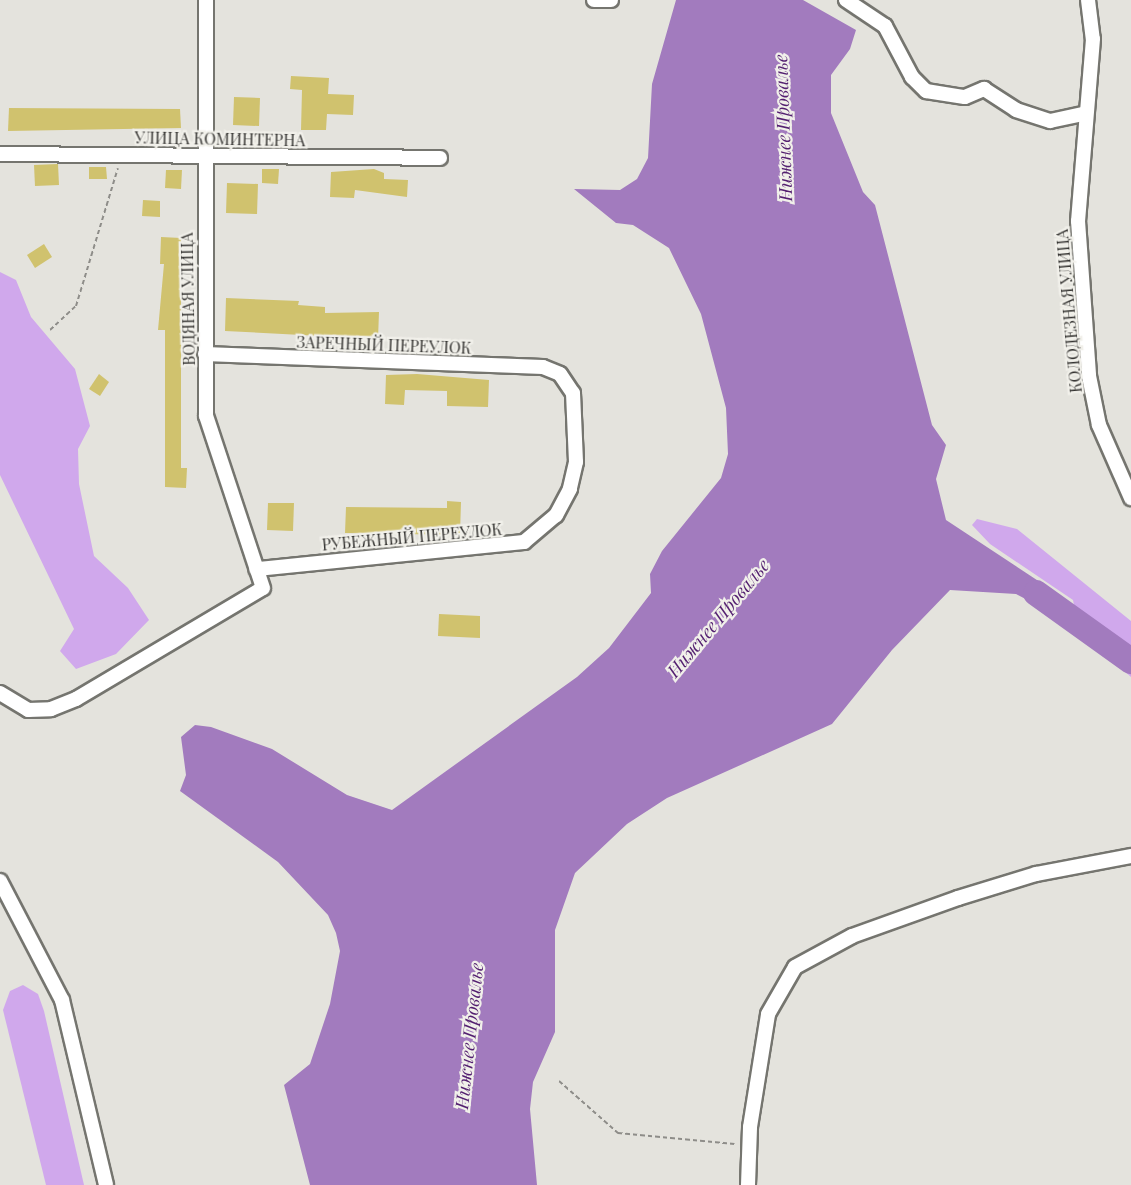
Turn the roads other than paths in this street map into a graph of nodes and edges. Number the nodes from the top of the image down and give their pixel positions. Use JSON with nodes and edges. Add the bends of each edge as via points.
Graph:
{"nodes":[{"id":1,"x":206,"y":0,"type":"edge"},
{"id":2,"x":594,"y":0,"type":"edge"},
{"id":3,"x":611,"y":0,"type":"edge"},
{"id":4,"x":846,"y":0,"type":"edge"},
{"id":5,"x":1088,"y":0,"type":"edge"},
{"id":6,"x":1083,"y":114,"type":"junction"},
{"id":7,"x":0,"y":154,"type":"edge"},
{"id":8,"x":203,"y":155,"type":"junction"},
{"id":9,"x":440,"y":158,"type":"dead end"},
{"id":10,"x":205,"y":354,"type":"junction"},
{"id":11,"x":560,"y":374,"type":"joint"},
{"id":12,"x":1131,"y":498,"type":"edge"},
{"id":13,"x":256,"y":568,"type":"junction"},
{"id":14,"x":0,"y":693,"type":"edge"},
{"id":15,"x":1131,"y":856,"type":"edge"},
{"id":16,"x":0,"y":881,"type":"edge"},
{"id":17,"x":106,"y":1185,"type":"edge"},
{"id":18,"x":748,"y":1185,"type":"edge"}],
"edges":[{"from":1,"to":8,"type":"street","name":"ВОДЯНАЯ УЛИЦА"},
{"from":2,"to":3,"type":"street"},
{"from":4,"to":6,"type":"street","via":[[885,26],[920,88],[956,97],[984,89],[1016,110],[1050,121]]},
{"from":5,"to":6,"type":"street","name":"КОЛОДЕЗНАЯ УЛИЦА","via":[[1093,39]]},
{"from":6,"to":12,"type":"street","name":"КОЛОДЕЗНАЯ УЛИЦА","via":[[1078,221],[1089,376],[1099,425]]},
{"from":7,"to":8,"type":"street","name":"УЛИЦА КОМИНТЕРНА"},
{"from":8,"to":9,"type":"street","name":"УЛИЦА КОМИНТЕРНА"},
{"from":8,"to":10,"type":"street","name":"ВОДЯНАЯ УЛИЦА"},
{"from":10,"to":11,"type":"street","name":"ЗАРЕЧНЫЙ ПЕРЕУЛОК","via":[[543,367]]},
{"from":10,"to":13,"type":"street","name":"ВОДЯНАЯ УЛИЦА","via":[[211,442]]},
{"from":11,"to":13,"type":"street","name":"РУБЕЖНЫЙ ПЕРЕУЛОК","via":[[573,393],[576,462],[556,515],[524,542]]},
{"from":13,"to":14,"type":"street","name":"ВОДЯНАЯ УЛИЦА","via":[[262,588],[76,699],[51,709],[28,710]]},
{"from":15,"to":18,"type":"street","via":[[1036,874],[958,898],[852,936],[795,968],[768,1014],[749,1145]]},
{"from":16,"to":17,"type":"street","via":[[62,1000]]}]}
